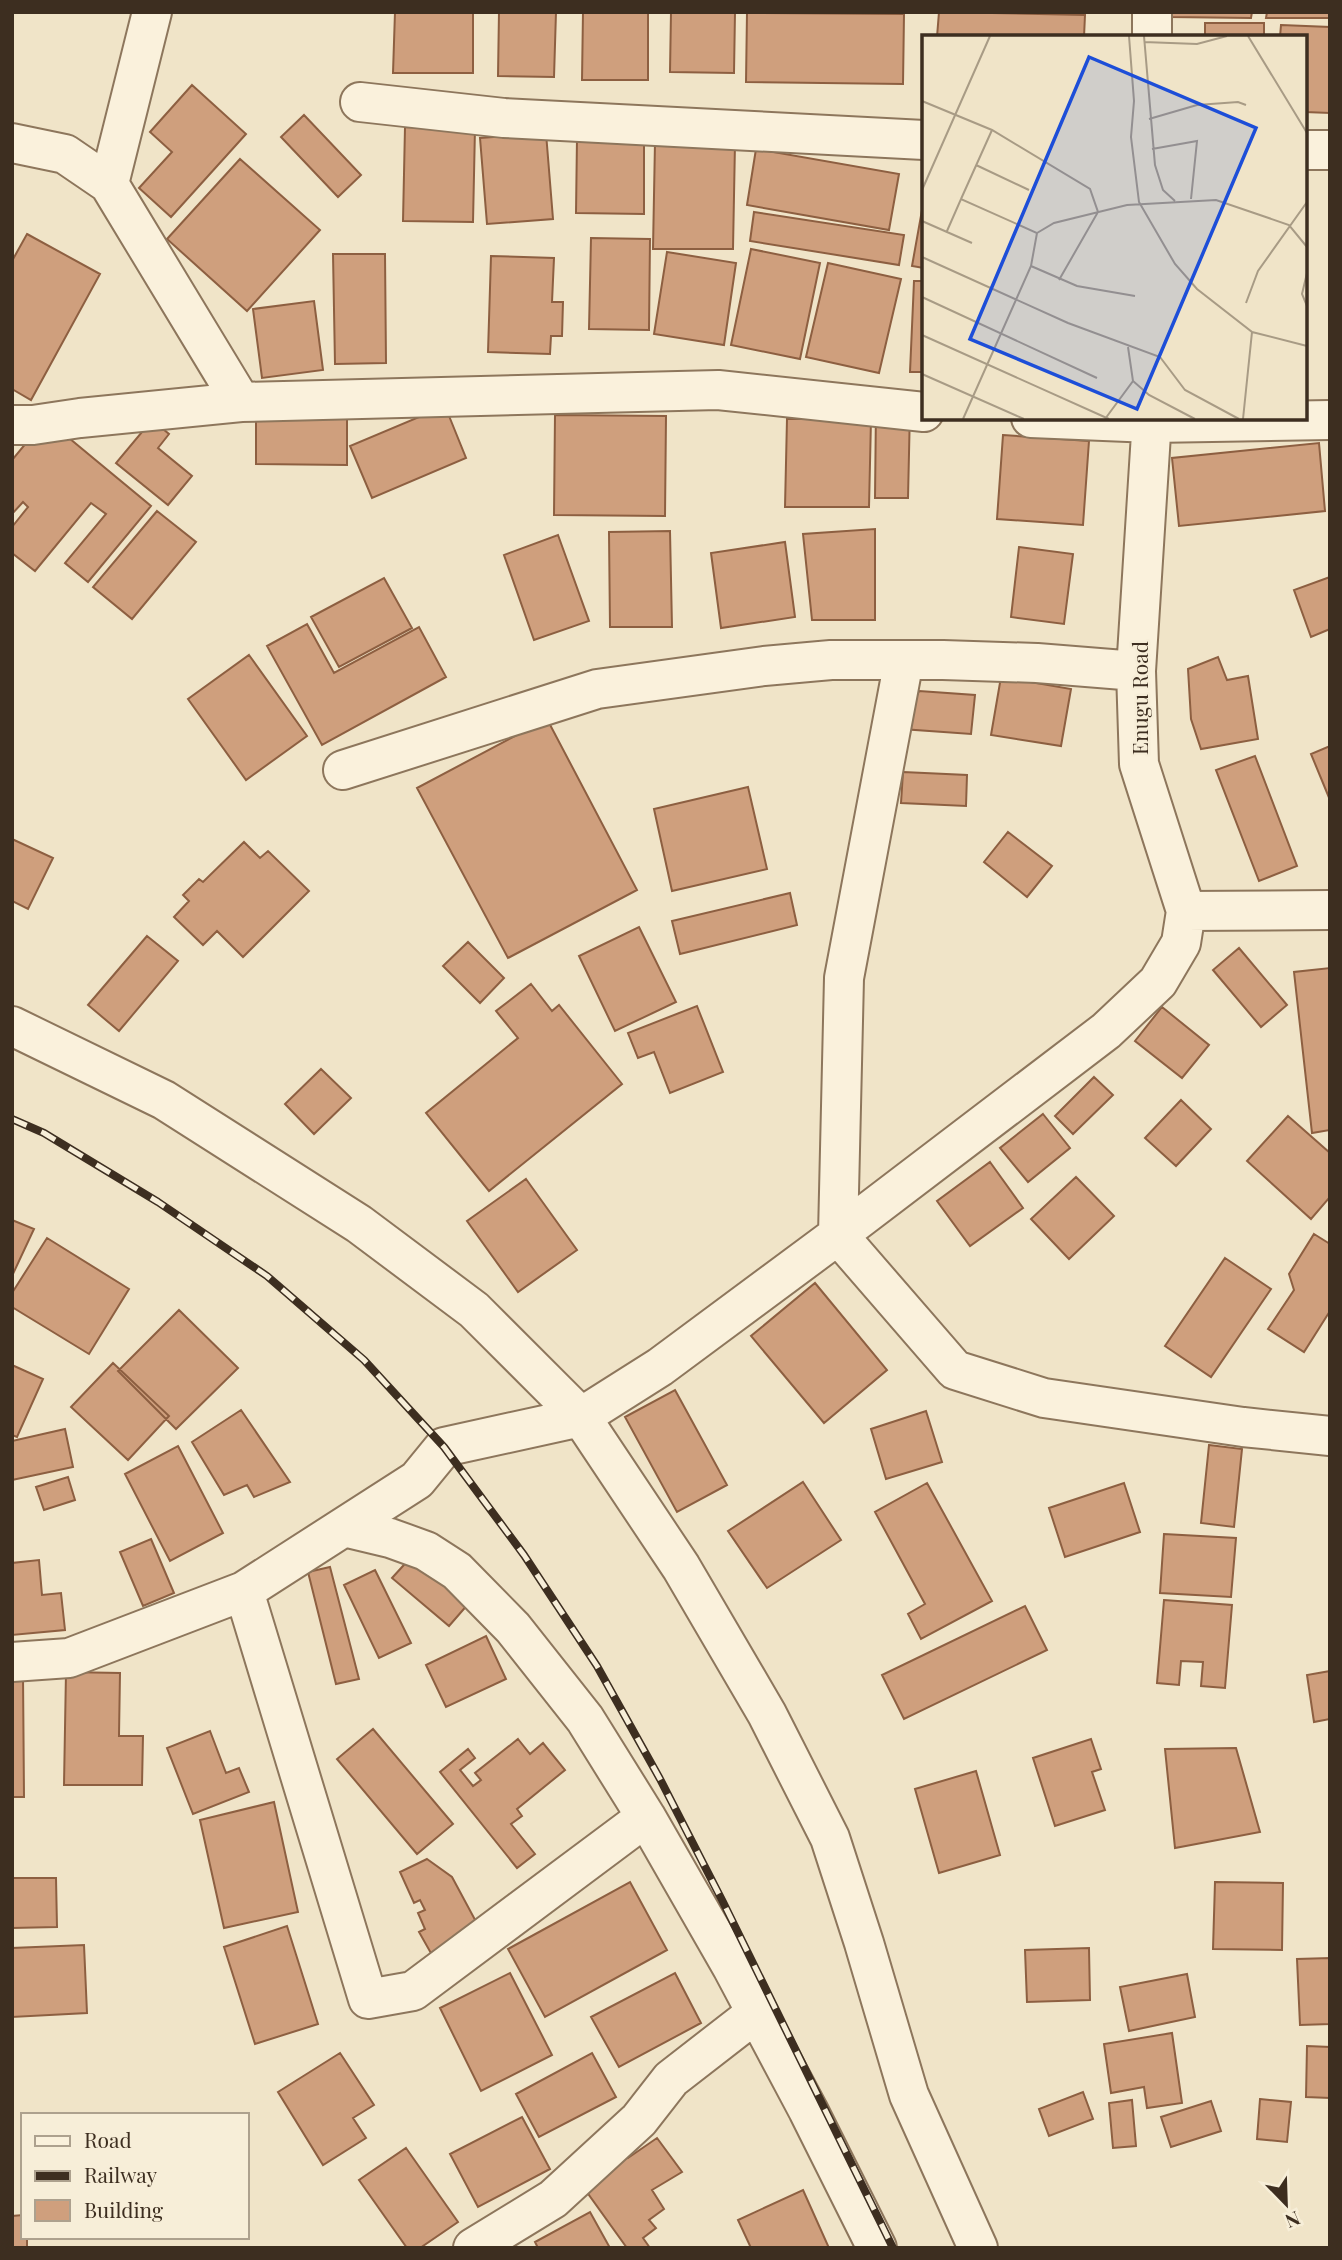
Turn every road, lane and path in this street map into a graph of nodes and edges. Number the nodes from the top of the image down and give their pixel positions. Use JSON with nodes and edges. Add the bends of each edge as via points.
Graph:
{"nodes":[{"id":1,"x":152,"y":12,"type":"edge"},
{"id":2,"x":1152,"y":12,"type":"edge"},
{"id":3,"x":1153,"y":35,"type":"edge"},
{"id":4,"x":360,"y":102,"type":"dead end"},
{"id":5,"x":922,"y":139,"type":"edge"},
{"id":6,"x":12,"y":143,"type":"edge"},
{"id":7,"x":1307,"y":150,"type":"edge"},
{"id":8,"x":1330,"y":150,"type":"edge"},
{"id":9,"x":109,"y":184,"type":"junction"},
{"id":10,"x":241,"y":402,"type":"junction"},
{"id":11,"x":922,"y":412,"type":"edge"},
{"id":12,"x":1152,"y":420,"type":"edge"},
{"id":13,"x":1330,"y":421,"type":"edge"},
{"id":14,"x":12,"y":425,"type":"edge"},
{"id":15,"x":904,"y":660,"type":"junction"},
{"id":16,"x":1136,"y":671,"type":"junction"},
{"id":17,"x":343,"y":770,"type":"dead end"},
{"id":18,"x":1330,"y":910,"type":"edge"},
{"id":19,"x":1186,"y":911,"type":"junction"},
{"id":20,"x":12,"y":1026,"type":"edge"},
{"id":21,"x":838,"y":1235,"type":"junction"},
{"id":22,"x":581,"y":1417,"type":"junction"},
{"id":23,"x":1330,"y":1436,"type":"edge"},
{"id":24,"x":344,"y":1527,"type":"junction"},
{"id":25,"x":244,"y":1591,"type":"junction"},
{"id":26,"x":12,"y":1662,"type":"edge"},
{"id":27,"x":646,"y":1817,"type":"junction"},
{"id":28,"x":756,"y":2012,"type":"junction"},
{"id":29,"x":473,"y":2248,"type":"edge"},
{"id":30,"x":877,"y":2248,"type":"edge"},
{"id":31,"x":978,"y":2248,"type":"edge"}],
"edges":[{"from":1,"to":9,"type":"street"},
{"from":2,"to":3,"type":"street"},
{"from":4,"to":5,"type":"street","via":[[504,118]]},
{"from":6,"to":9,"type":"street","via":[[65,154]]},
{"from":7,"to":8,"type":"street"},
{"from":9,"to":10,"type":"street"},
{"from":10,"to":11,"type":"street","via":[[718,390]]},
{"from":10,"to":14,"type":"street"},
{"from":12,"to":13,"type":"street"},
{"from":12,"to":16,"type":"street","name":"Enugu Road"},
{"from":15,"to":16,"type":"street"},
{"from":15,"to":17,"type":"street","via":[[764,666],[597,689]]},
{"from":15,"to":21,"type":"street","via":[[844,978]]},
{"from":16,"to":19,"type":"street","name":"Enugu Road","via":[[1139,764]]},
{"from":18,"to":19,"type":"street"},
{"from":19,"to":21,"type":"street","via":[[1181,943],[1157,982],[1106,1031]]},
{"from":20,"to":22,"type":"street","via":[[164,1100],[359,1224],[474,1310]]},
{"from":21,"to":22,"type":"street","via":[[660,1367]]},
{"from":21,"to":23,"type":"street","via":[[955,1370],[1044,1398]]},
{"from":22,"to":24,"type":"street","via":[[444,1447],[417,1480]]},
{"from":22,"to":31,"type":"street","via":[[681,1567],[767,1714],[830,1838],[909,2095]]},
{"from":24,"to":25,"type":"street"},
{"from":24,"to":27,"type":"street","via":[[426,1551],[457,1571],[513,1628],[585,1719]]},
{"from":25,"to":26,"type":"street","via":[[69,1658]]},
{"from":25,"to":27,"type":"street","via":[[368,1999],[413,1991]]},
{"from":27,"to":28,"type":"street"},
{"from":28,"to":29,"type":"street","via":[[671,2079],[639,2120],[552,2199]]},
{"from":28,"to":30,"type":"street"}]}
